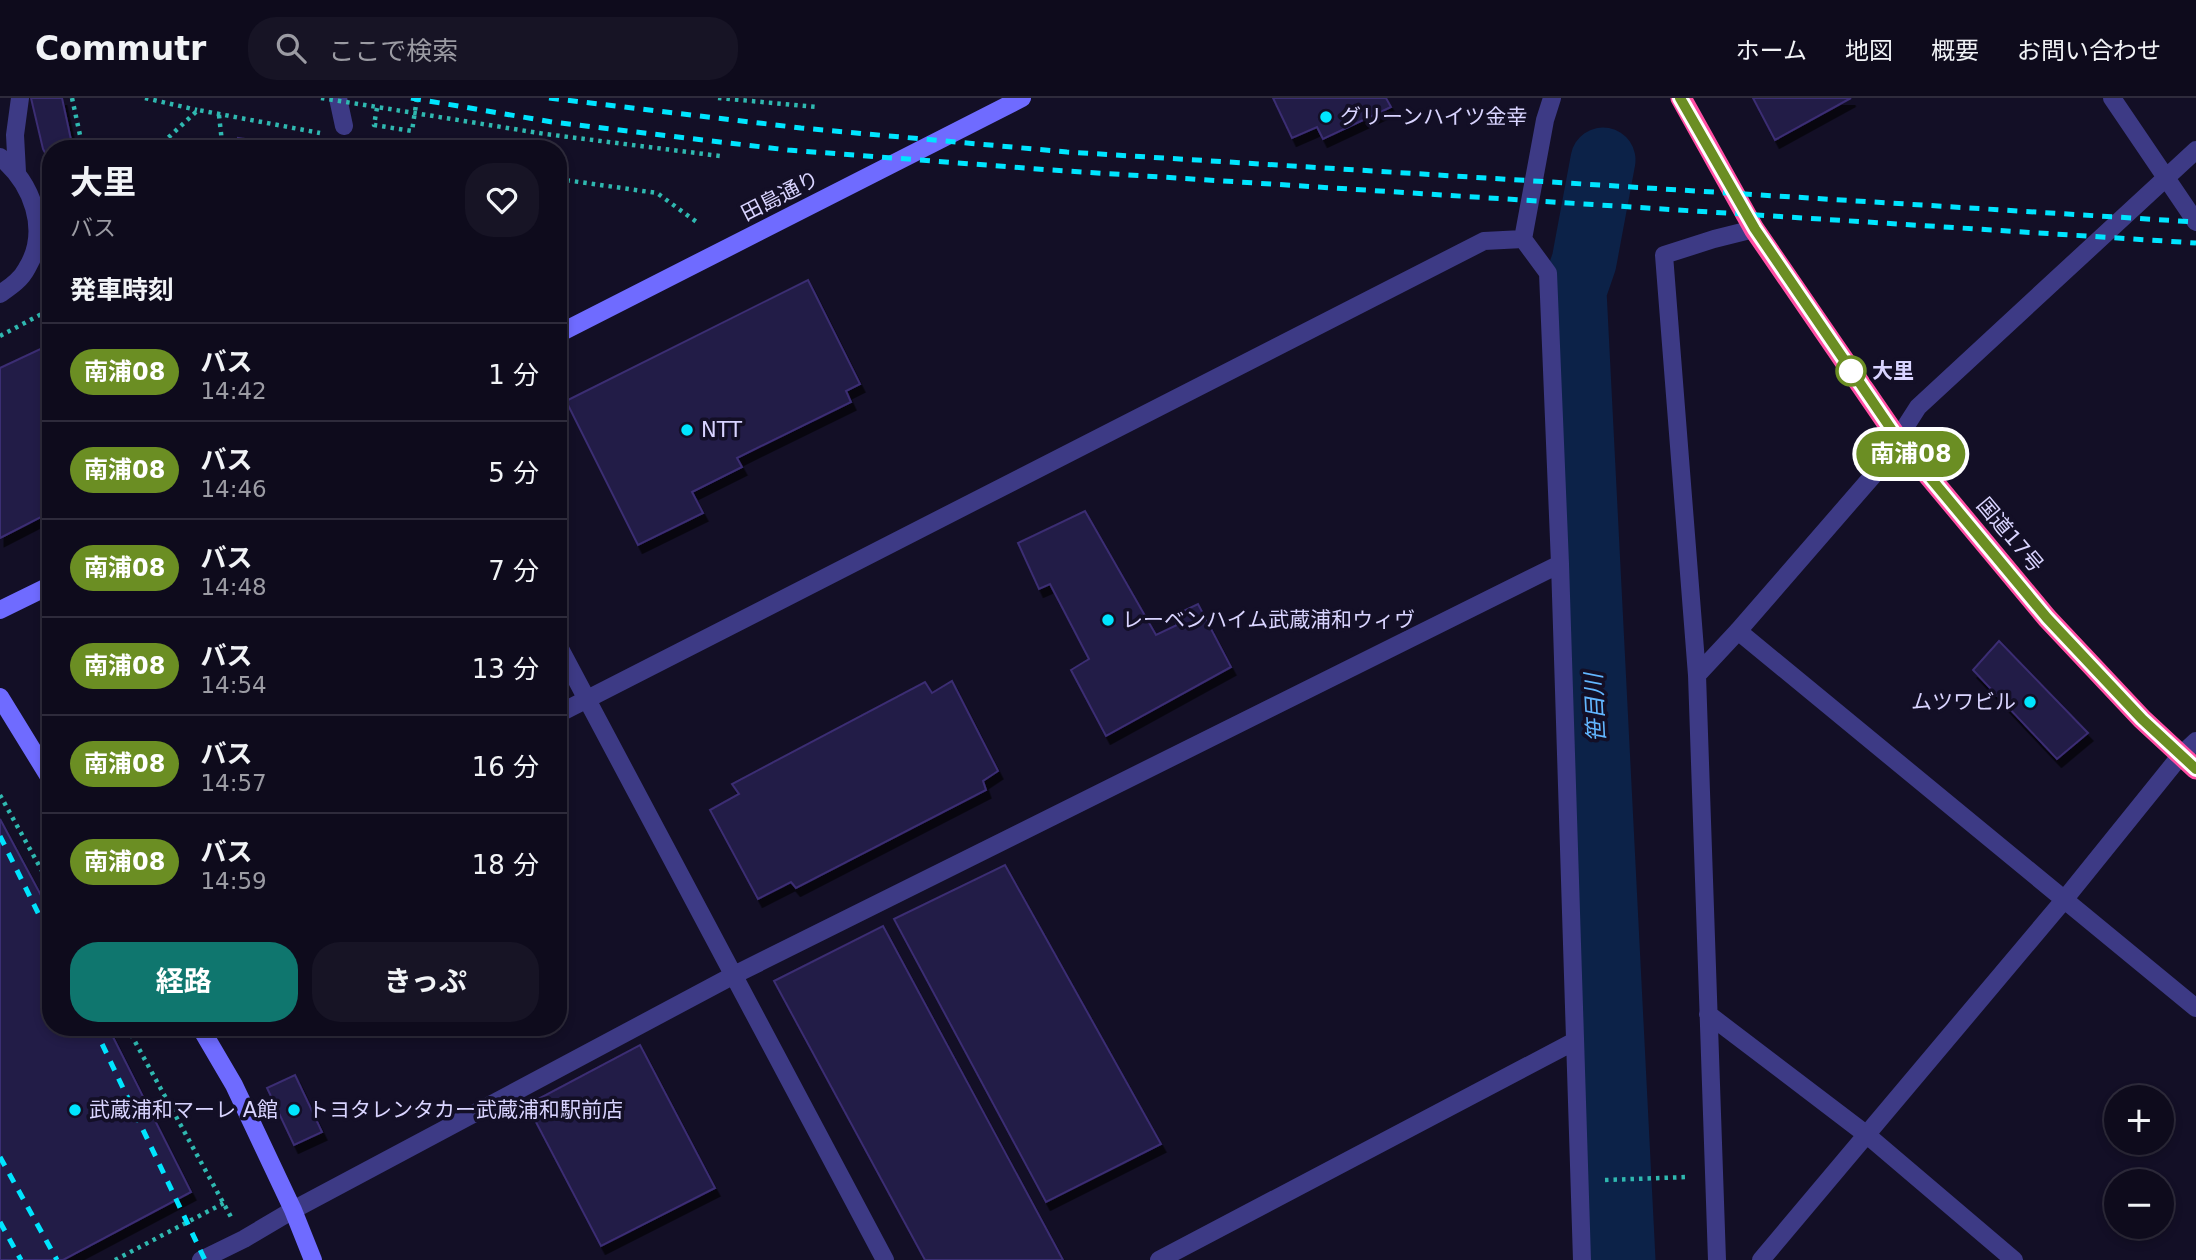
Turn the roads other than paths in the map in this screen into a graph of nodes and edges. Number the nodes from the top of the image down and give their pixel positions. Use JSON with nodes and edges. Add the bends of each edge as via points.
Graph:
{"nodes":[{"id":1,"x":20,"y":98,"type":"edge"},
{"id":2,"x":338,"y":98,"type":"edge"},
{"id":3,"x":1022,"y":98,"type":"edge"},
{"id":4,"x":1552,"y":98,"type":"edge"},
{"id":5,"x":1681,"y":98,"type":"edge"},
{"id":6,"x":2112,"y":98,"type":"edge"},
{"id":7,"x":344,"y":126,"type":"dead end"},
{"id":8,"x":2196,"y":150,"type":"edge"},
{"id":9,"x":0,"y":157,"type":"edge"},
{"id":10,"x":17,"y":172,"type":"junction"},
{"id":11,"x":2166,"y":178,"type":"junction"},
{"id":12,"x":2196,"y":222,"type":"edge"},
{"id":13,"x":1755,"y":229,"type":"junction"},
{"id":14,"x":1523,"y":239,"type":"junction"},
{"id":15,"x":0,"y":294,"type":"edge"},
{"id":16,"x":567,"y":329,"type":"edge"},
{"id":17,"x":1898,"y":439,"type":"junction"},
{"id":18,"x":1560,"y":564,"type":"junction"},
{"id":19,"x":42,"y":589,"type":"edge"},
{"id":20,"x":0,"y":610,"type":"edge"},
{"id":21,"x":1738,"y":631,"type":"junction"},
{"id":22,"x":567,"y":662,"type":"edge"},
{"id":23,"x":1697,"y":675,"type":"junction"},
{"id":24,"x":0,"y":698,"type":"edge"},
{"id":25,"x":587,"y":699,"type":"junction"},
{"id":26,"x":567,"y":709,"type":"edge"},
{"id":27,"x":2191,"y":755,"type":"edge"},
{"id":28,"x":42,"y":766,"type":"edge"},
{"id":29,"x":2064,"y":900,"type":"junction"},
{"id":30,"x":734,"y":975,"type":"junction"},
{"id":31,"x":2196,"y":1008,"type":"edge"},
{"id":32,"x":1709,"y":1014,"type":"junction"},
{"id":33,"x":205,"y":1036,"type":"edge"},
{"id":34,"x":1575,"y":1041,"type":"junction"},
{"id":35,"x":1867,"y":1135,"type":"junction"},
{"id":36,"x":293,"y":1210,"type":"junction"},
{"id":37,"x":201,"y":1260,"type":"edge"},
{"id":38,"x":313,"y":1260,"type":"edge"},
{"id":39,"x":885,"y":1260,"type":"edge"},
{"id":40,"x":1159,"y":1260,"type":"edge"},
{"id":41,"x":1582,"y":1260,"type":"edge"},
{"id":42,"x":1717,"y":1260,"type":"edge"},
{"id":43,"x":1761,"y":1260,"type":"edge"},
{"id":44,"x":2014,"y":1260,"type":"edge"}],
"edges":[{"from":1,"to":10,"type":"street"},
{"from":2,"to":7,"type":"street"},
{"from":3,"to":16,"type":"main road","name":"田島通り"},
{"from":4,"to":14,"type":"street"},
{"from":5,"to":13,"type":"highway","name":"国道17号"},
{"from":6,"to":11,"type":"street"},
{"from":8,"to":11,"type":"street"},
{"from":9,"to":10,"type":"street"},
{"from":10,"to":15,"type":"street","via":[[32,199],[37,236],[28,268]]},
{"from":11,"to":12,"type":"street"},
{"from":11,"to":17,"type":"street","via":[[1918,407]]},
{"from":13,"to":17,"type":"highway","name":"国道17号"},
{"from":13,"to":23,"type":"street","via":[[1664,255]]},
{"from":14,"to":18,"type":"street","via":[[1548,273]]},
{"from":14,"to":25,"type":"street","via":[[1484,241]]},
{"from":17,"to":21,"type":"street","via":[[1877,471]]},
{"from":17,"to":27,"type":"highway","name":"国道17号","via":[[2047,618],[2142,719]]},
{"from":18,"to":30,"type":"street"},
{"from":18,"to":34,"type":"street"},
{"from":19,"to":20,"type":"main road"},
{"from":21,"to":23,"type":"street"},
{"from":21,"to":29,"type":"street"},
{"from":22,"to":25,"type":"street"},
{"from":23,"to":32,"type":"street"},
{"from":24,"to":28,"type":"main road"},
{"from":25,"to":26,"type":"street"},
{"from":25,"to":30,"type":"street"},
{"from":27,"to":29,"type":"street"},
{"from":29,"to":31,"type":"street"},
{"from":29,"to":35,"type":"street"},
{"from":30,"to":36,"type":"street"},
{"from":30,"to":39,"type":"street"},
{"from":32,"to":35,"type":"street"},
{"from":32,"to":42,"type":"street"},
{"from":33,"to":36,"type":"main road","via":[[234,1085]]},
{"from":34,"to":40,"type":"street"},
{"from":34,"to":41,"type":"street"},
{"from":35,"to":43,"type":"street"},
{"from":35,"to":44,"type":"street"},
{"from":36,"to":37,"type":"street"},
{"from":36,"to":38,"type":"main road"}]}
